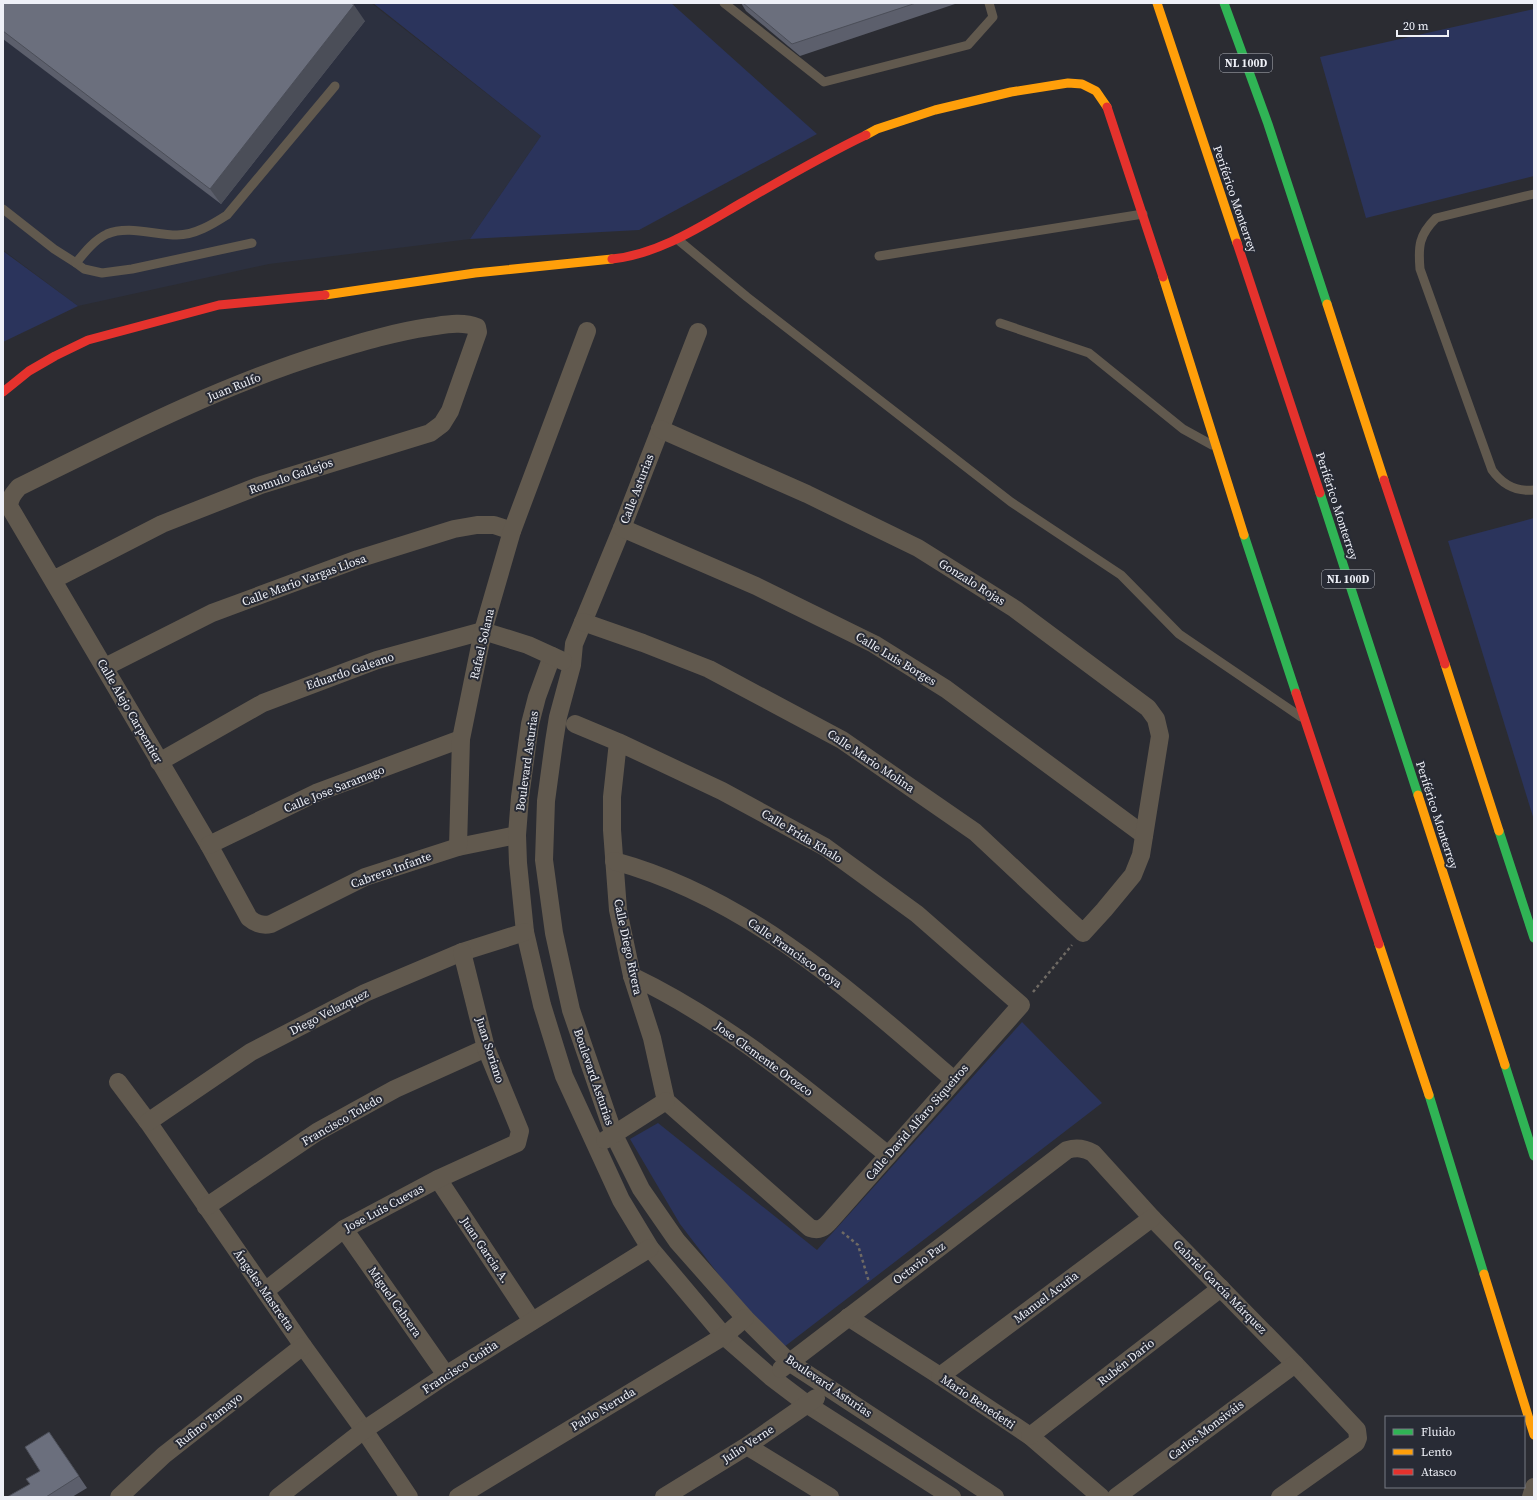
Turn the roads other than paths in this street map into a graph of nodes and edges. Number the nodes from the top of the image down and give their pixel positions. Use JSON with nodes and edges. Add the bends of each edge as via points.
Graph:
{"nodes":[{"id":1,"x":724,"y":3,"type":"edge"},
{"id":2,"x":989,"y":3,"type":"edge"},
{"id":3,"x":1157,"y":3,"type":"edge"},
{"id":4,"x":1224,"y":3,"type":"edge"},
{"id":5,"x":335,"y":86,"type":"dead end"},
{"id":6,"x":1534,"y":194,"type":"edge"},
{"id":7,"x":3,"y":210,"type":"edge"},
{"id":8,"x":1143,"y":214,"type":"junction"},
{"id":9,"x":676,"y":238,"type":"junction"},
{"id":10,"x":252,"y":244,"type":"dead end"},
{"id":11,"x":879,"y":256,"type":"dead end"},
{"id":12,"x":76,"y":264,"type":"junction"},
{"id":13,"x":1000,"y":322,"type":"dead end"},
{"id":14,"x":587,"y":331,"type":"dead end"},
{"id":15,"x":478,"y":332,"type":"joint"},
{"id":16,"x":698,"y":332,"type":"dead end"},
{"id":17,"x":3,"y":392,"type":"edge"},
{"id":18,"x":660,"y":429,"type":"junction"},
{"id":19,"x":1216,"y":447,"type":"junction"},
{"id":20,"x":1534,"y":490,"type":"edge"},
{"id":21,"x":10,"y":506,"type":"joint"},
{"id":22,"x":622,"y":528,"type":"junction"},
{"id":23,"x":512,"y":531,"type":"junction"},
{"id":24,"x":53,"y":580,"type":"junction"},
{"id":25,"x":584,"y":622,"type":"junction"},
{"id":26,"x":483,"y":631,"type":"junction"},
{"id":27,"x":574,"y":644,"type":"junction"},
{"id":28,"x":552,"y":656,"type":"junction"},
{"id":29,"x":572,"y":665,"type":"junction"},
{"id":30,"x":105,"y":667,"type":"junction"},
{"id":31,"x":1305,"y":720,"type":"junction"},
{"id":32,"x":575,"y":724,"type":"dead end"},
{"id":33,"x":462,"y":739,"type":"junction"},
{"id":34,"x":618,"y":742,"type":"junction"},
{"id":35,"x":159,"y":762,"type":"junction"},
{"id":36,"x":517,"y":835,"type":"junction"},
{"id":37,"x":1144,"y":835,"type":"junction"},
{"id":38,"x":209,"y":845,"type":"junction"},
{"id":39,"x":458,"y":847,"type":"junction"},
{"id":40,"x":614,"y":861,"type":"junction"},
{"id":41,"x":249,"y":918,"type":"joint"},
{"id":42,"x":525,"y":932,"type":"junction"},
{"id":43,"x":1083,"y":933,"type":"joint"},
{"id":44,"x":1534,"y":938,"type":"edge"},
{"id":45,"x":462,"y":952,"type":"junction"},
{"id":46,"x":632,"y":976,"type":"junction"},
{"id":47,"x":1021,"y":1005,"type":"joint"},
{"id":48,"x":486,"y":1048,"type":"junction"},
{"id":49,"x":954,"y":1080,"type":"junction"},
{"id":50,"x":118,"y":1082,"type":"dead end"},
{"id":51,"x":666,"y":1101,"type":"junction"},
{"id":52,"x":148,"y":1122,"type":"junction"},
{"id":53,"x":614,"y":1135,"type":"junction"},
{"id":54,"x":514,"y":1145,"type":"joint"},
{"id":55,"x":596,"y":1146,"type":"junction"},
{"id":56,"x":1067,"y":1150,"type":"joint"},
{"id":57,"x":888,"y":1155,"type":"junction"},
{"id":58,"x":1534,"y":1156,"type":"edge"},
{"id":59,"x":438,"y":1179,"type":"junction"},
{"id":60,"x":206,"y":1207,"type":"junction"},
{"id":61,"x":1152,"y":1218,"type":"junction"},
{"id":62,"x":344,"y":1229,"type":"junction"},
{"id":63,"x":650,"y":1248,"type":"junction"},
{"id":64,"x":1222,"y":1288,"type":"junction"},
{"id":65,"x":265,"y":1291,"type":"junction"},
{"id":66,"x":848,"y":1317,"type":"junction"},
{"id":67,"x":745,"y":1318,"type":"junction"},
{"id":68,"x":532,"y":1321,"type":"junction"},
{"id":69,"x":724,"y":1336,"type":"junction"},
{"id":70,"x":303,"y":1346,"type":"junction"},
{"id":71,"x":789,"y":1362,"type":"junction"},
{"id":72,"x":1295,"y":1364,"type":"junction"},
{"id":73,"x":446,"y":1375,"type":"junction"},
{"id":74,"x":940,"y":1376,"type":"junction"},
{"id":75,"x":771,"y":1377,"type":"junction"},
{"id":76,"x":829,"y":1387,"type":"junction"},
{"id":77,"x":808,"y":1405,"type":"junction"},
{"id":78,"x":364,"y":1430,"type":"junction"},
{"id":79,"x":1534,"y":1435,"type":"edge"},
{"id":80,"x":1030,"y":1436,"type":"junction"},
{"id":81,"x":747,"y":1446,"type":"junction"},
{"id":82,"x":1534,"y":1488,"type":"edge"},
{"id":83,"x":119,"y":1497,"type":"edge"},
{"id":84,"x":278,"y":1497,"type":"edge"},
{"id":85,"x":409,"y":1497,"type":"edge"},
{"id":86,"x":458,"y":1497,"type":"edge"},
{"id":87,"x":664,"y":1497,"type":"edge"},
{"id":88,"x":830,"y":1497,"type":"edge"},
{"id":89,"x":952,"y":1497,"type":"edge"},
{"id":90,"x":996,"y":1497,"type":"edge"},
{"id":91,"x":1101,"y":1497,"type":"edge"},
{"id":92,"x":1116,"y":1497,"type":"edge"},
{"id":93,"x":1280,"y":1497,"type":"edge"},
{"id":94,"x":1531,"y":1497,"type":"edge"}],
"edges":[{"from":1,"to":2,"type":"lane","via":[[824,82],[968,45],[993,17]]},
{"from":3,"to":58,"type":"main road","name":"Periférico Monterrey","number":"NL 100D","via":[[1355,599]]},
{"from":4,"to":44,"type":"main road","number":"NL 100D","via":[[1273,139]]},
{"from":5,"to":12,"type":"lane","via":[[227,215],[208,227],[178,235],[123,231],[107,234],[90,246]]},
{"from":6,"to":20,"type":"lane","via":[[1436,218],[1425,228],[1419,253],[1420,269],[1492,470],[1507,485],[1520,490]]},
{"from":7,"to":12,"type":"lane"},
{"from":8,"to":9,"type":"main road","via":[[1107,106],[1096,91],[1082,84],[1068,83],[1011,92],[935,110],[877,129],[830,152],[691,232]]},
{"from":8,"to":11,"type":"lane"},
{"from":8,"to":19,"type":"main road"},
{"from":9,"to":17,"type":"main road","via":[[646,252],[627,257],[331,294],[219,305],[88,340],[55,356]]},
{"from":9,"to":31,"type":"lane","via":[[747,298],[1011,502],[1121,575],[1179,634]]},
{"from":10,"to":12,"type":"lane","via":[[102,273],[84,269]]},
{"from":13,"to":19,"type":"lane","via":[[1089,353],[1183,429]]},
{"from":14,"to":23,"type":"street","name":"Rafael Solana"},
{"from":15,"to":21,"type":"street","name":"Juan Rulfo","via":[[477,327],[466,324],[415,329],[375,338],[296,362],[212,395],[123,435],[19,487],[12,495]]},
{"from":15,"to":24,"type":"street","name":"Romulo Gallejos","via":[[450,411],[442,424],[430,433],[262,485],[162,524]]},
{"from":16,"to":18,"type":"street","name":"Calle Asturias"},
{"from":18,"to":22,"type":"street","name":"Calle Asturias"},
{"from":18,"to":37,"type":"street","name":"Gonzalo Rojas","via":[[807,494],[918,548],[1015,609],[1148,708],[1156,719],[1160,736]]},
{"from":19,"to":31,"type":"main road"},
{"from":21,"to":24,"type":"street","name":"Calle Alejo Carpentier"},
{"from":22,"to":25,"type":"street","name":"Calle Asturias"},
{"from":22,"to":37,"type":"street","name":"Calle Luis Borges","via":[[756,586],[874,644],[946,689]]},
{"from":23,"to":26,"type":"street","name":"Rafael Solana"},
{"from":23,"to":30,"type":"street","name":"Calle Mario Vargas Llosa","via":[[476,525],[454,529],[358,559],[212,613]]},
{"from":24,"to":30,"type":"street","name":"Calle Alejo Carpentier"},
{"from":25,"to":27,"type":"street","name":"Calle Asturias"},
{"from":25,"to":43,"type":"street","name":"Calle Mario Molina","via":[[709,668],[842,740],[975,832]]},
{"from":26,"to":28,"type":"street","via":[[528,645]]},
{"from":26,"to":33,"type":"street","name":"Rafael Solana"},
{"from":26,"to":35,"type":"street","name":"Eduardo Galeano","via":[[377,660],[263,703]]},
{"from":27,"to":28,"type":"street"},
{"from":27,"to":29,"type":"street","name":"Calle Asturias"},
{"from":28,"to":29,"type":"street"},
{"from":28,"to":36,"type":"street","name":"Boulevard Asturias","via":[[530,724]]},
{"from":29,"to":53,"type":"street","name":"Boulevard Asturias","via":[[554,742],[546,802],[544,860],[554,933],[571,1010]]},
{"from":30,"to":35,"type":"street","name":"Calle Alejo Carpentier"},
{"from":31,"to":79,"type":"main road","via":[[1416,1056]]},
{"from":32,"to":34,"type":"street","name":"Calle Frida Khalo"},
{"from":33,"to":38,"type":"street","name":"Calle Jose Saramago","via":[[316,793]]},
{"from":33,"to":39,"type":"street","name":"Rafael Solana"},
{"from":34,"to":40,"type":"street","name":"Calle Diego Rivera","via":[[612,797]]},
{"from":34,"to":47,"type":"street","name":"Calle Frida Khalo","via":[[722,791],[825,847],[917,914]]},
{"from":35,"to":38,"type":"street","name":"Calle Alejo Carpentier"},
{"from":36,"to":39,"type":"street","name":"Cabrera Infante"},
{"from":36,"to":42,"type":"street","name":"Boulevard Asturias"},
{"from":37,"to":43,"type":"street","name":"Gonzalo Rojas","via":[[1141,855],[1133,876]]},
{"from":38,"to":41,"type":"street","name":"Calle Alejo Carpentier"},
{"from":39,"to":41,"type":"street","name":"Cabrera Infante","via":[[365,877],[271,924],[260,925]]},
{"from":40,"to":46,"type":"street","name":"Calle Diego Rivera","via":[[618,910]]},
{"from":40,"to":49,"type":"street","name":"Calle Francisco Goya","via":[[644,869],[687,887],[748,919],[804,956],[856,996]]},
{"from":42,"to":45,"type":"street","name":"Diego Velazquez"},
{"from":42,"to":55,"type":"street","name":"Boulevard Asturias","via":[[542,1006],[564,1076]]},
{"from":45,"to":48,"type":"street","name":"Juan Soriano"},
{"from":45,"to":52,"type":"street","name":"Diego Velazquez","via":[[365,993],[251,1052]]},
{"from":46,"to":51,"type":"street","name":"Calle Diego Rivera","via":[[652,1038]]},
{"from":46,"to":57,"type":"street","name":"Jose Clemente Orozco","via":[[705,1015],[775,1064]]},
{"from":47,"to":49,"type":"street","name":"Calle David Alfaro Siqueiros"},
{"from":48,"to":54,"type":"street","name":"Juan Soriano","via":[[520,1131]]},
{"from":48,"to":60,"type":"street","name":"Francisco Toledo","via":[[395,1090],[317,1132]]},
{"from":49,"to":57,"type":"street","name":"Calle David Alfaro Siqueiros"},
{"from":50,"to":52,"type":"street","name":"Ángeles Mastretta"},
{"from":51,"to":53,"type":"street"},
{"from":51,"to":57,"type":"street","name":"Calle David Alfaro Siqueiros","via":[[810,1228],[817,1230],[830,1221]]},
{"from":52,"to":60,"type":"street","name":"Ángeles Mastretta"},
{"from":53,"to":55,"type":"street"},
{"from":53,"to":67,"type":"street","name":"Boulevard Asturias","via":[[641,1189],[677,1241]]},
{"from":54,"to":59,"type":"street","name":"Jose Luis Cuevas"},
{"from":55,"to":63,"type":"street","name":"Boulevard Asturias","via":[[620,1200]]},
{"from":56,"to":61,"type":"street","name":"Gabriel García Márquez","via":[[1079,1148],[1093,1152]]},
{"from":56,"to":66,"type":"street","name":"Octavio Paz"},
{"from":59,"to":62,"type":"street","name":"Jose Luis Cuevas"},
{"from":59,"to":68,"type":"street","name":"Juan Garcia A."},
{"from":60,"to":65,"type":"street","name":"Ángeles Mastretta"},
{"from":61,"to":64,"type":"street","name":"Gabriel García Márquez"},
{"from":61,"to":74,"type":"street","name":"Manuel Acuña"},
{"from":62,"to":65,"type":"street","name":"Jose Luis Cuevas"},
{"from":62,"to":73,"type":"street","name":"Miguel Cabrera"},
{"from":63,"to":68,"type":"street","name":"Francisco Goitia"},
{"from":63,"to":69,"type":"street","name":"Boulevard Asturias"},
{"from":64,"to":72,"type":"street","name":"Gabriel García Márquez"},
{"from":64,"to":80,"type":"street","name":"Rubén Dario"},
{"from":65,"to":70,"type":"street","name":"Ángeles Mastretta"},
{"from":66,"to":71,"type":"street","name":"Octavio Paz"},
{"from":66,"to":74,"type":"street","name":"Mario Benedetti"},
{"from":67,"to":69,"type":"street","name":"Pablo Neruda"},
{"from":67,"to":71,"type":"street","name":"Boulevard Asturias"},
{"from":68,"to":73,"type":"street","name":"Francisco Goitia"},
{"from":69,"to":75,"type":"street","name":"Boulevard Asturias"},
{"from":69,"to":86,"type":"street","name":"Pablo Neruda"},
{"from":70,"to":78,"type":"street","name":"Ángeles Mastretta"},
{"from":70,"to":83,"type":"street","name":"Rufino Tamayo","via":[[164,1455]]},
{"from":71,"to":75,"type":"street","name":"Octavio Paz"},
{"from":71,"to":76,"type":"street","name":"Boulevard Asturias"},
{"from":72,"to":92,"type":"street","name":"Carlos Monsiváis"},
{"from":72,"to":93,"type":"street","name":"Gabriel García Márquez","via":[[1354,1426],[1358,1434],[1356,1443]]},
{"from":73,"to":78,"type":"street","name":"Francisco Goitia"},
{"from":74,"to":80,"type":"street","name":"Mario Benedetti"},
{"from":75,"to":77,"type":"street","name":"Boulevard Asturias"},
{"from":76,"to":77,"type":"street","name":"Julio Verne"},
{"from":76,"to":90,"type":"street","name":"Boulevard Asturias"},
{"from":77,"to":81,"type":"street","name":"Julio Verne"},
{"from":77,"to":89,"type":"street","name":"Boulevard Asturias"},
{"from":78,"to":84,"type":"street","name":"Francisco Goitia"},
{"from":78,"to":85,"type":"street","name":"Ángeles Mastretta"},
{"from":80,"to":91,"type":"street","name":"Mario Benedetti"},
{"from":81,"to":87,"type":"street","name":"Julio Verne"},
{"from":81,"to":88,"type":"street"},
{"from":82,"to":94,"type":"street"}]}
